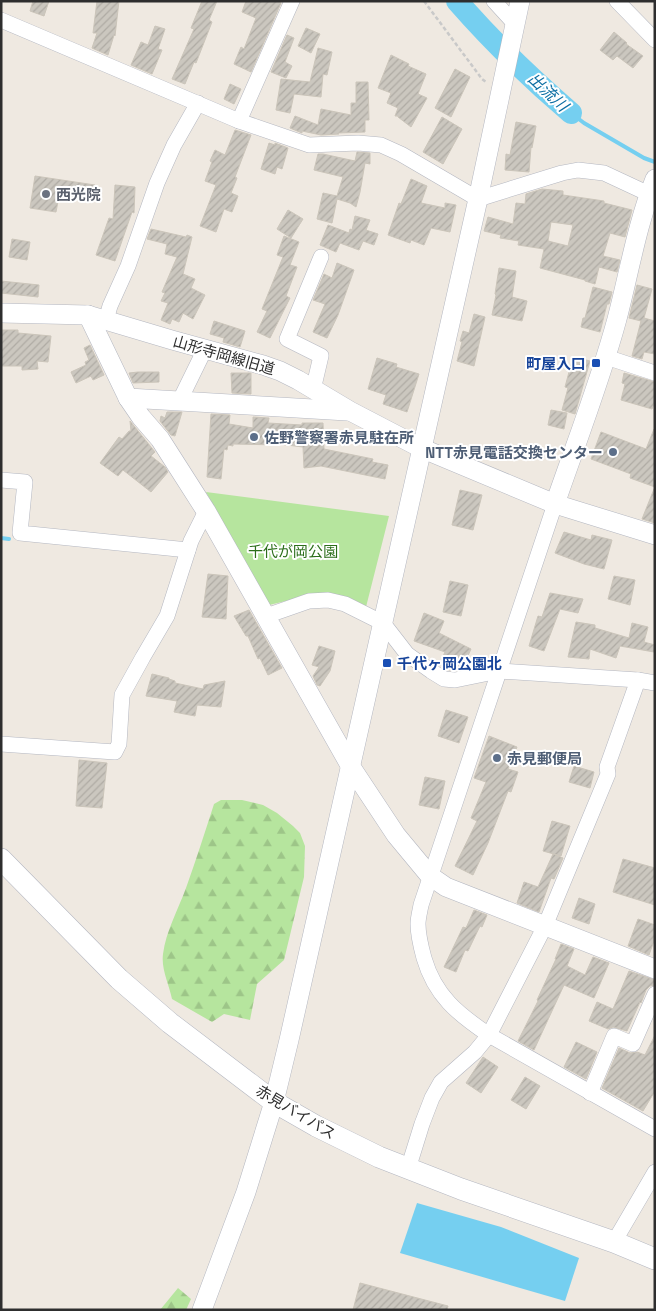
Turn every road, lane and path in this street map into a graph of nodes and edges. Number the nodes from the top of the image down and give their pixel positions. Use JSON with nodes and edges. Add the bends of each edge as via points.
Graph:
{"nodes":[{"id":1,"x":292,"y":1,"type":"edge"},
{"id":2,"x":424,"y":1,"type":"edge"},
{"id":3,"x":494,"y":1,"type":"edge"},
{"id":4,"x":520,"y":1,"type":"edge"},
{"id":5,"x":617,"y":1,"type":"edge"},
{"id":6,"x":1,"y":20,"type":"edge"},
{"id":7,"x":514,"y":28,"type":"junction"},
{"id":8,"x":655,"y":40,"type":"edge"},
{"id":9,"x":500,"y":91,"type":"junction"},
{"id":10,"x":198,"y":103,"type":"junction"},
{"id":11,"x":239,"y":121,"type":"junction"},
{"id":12,"x":653,"y":190,"type":"edge"},
{"id":13,"x":478,"y":199,"type":"junction"},
{"id":14,"x":321,"y":257,"type":"dead end"},
{"id":15,"x":1,"y":313,"type":"edge"},
{"id":16,"x":88,"y":315,"type":"junction"},
{"id":17,"x":106,"y":320,"type":"junction"},
{"id":18,"x":205,"y":349,"type":"junction"},
{"id":19,"x":606,"y":357,"type":"junction"},
{"id":20,"x":655,"y":373,"type":"edge"},
{"id":21,"x":313,"y":390,"type":"junction"},
{"id":22,"x":128,"y":398,"type":"junction"},
{"id":23,"x":179,"y":402,"type":"junction"},
{"id":24,"x":350,"y":411,"type":"junction"},
{"id":25,"x":421,"y":448,"type":"junction"},
{"id":26,"x":1,"y":480,"type":"edge"},
{"id":27,"x":555,"y":504,"type":"junction"},
{"id":28,"x":206,"y":511,"type":"junction"},
{"id":29,"x":655,"y":535,"type":"edge"},
{"id":30,"x":188,"y":550,"type":"junction"},
{"id":31,"x":266,"y":616,"type":"junction"},
{"id":32,"x":383,"y":623,"type":"junction"},
{"id":33,"x":499,"y":671,"type":"junction"},
{"id":34,"x":638,"y":680,"type":"junction"},
{"id":35,"x":655,"y":683,"type":"edge"},
{"id":36,"x":1,"y":744,"type":"edge"},
{"id":37,"x":351,"y":767,"type":"junction"},
{"id":38,"x":1,"y":859,"type":"edge"},
{"id":39,"x":430,"y":876,"type":"junction"},
{"id":40,"x":545,"y":926,"type":"junction"},
{"id":41,"x":655,"y":969,"type":"edge"},
{"id":42,"x":655,"y":994,"type":"edge"},
{"id":43,"x":489,"y":1035,"type":"junction"},
{"id":44,"x":590,"y":1092,"type":"junction"},
{"id":45,"x":274,"y":1102,"type":"junction"},
{"id":46,"x":655,"y":1129,"type":"edge"},
{"id":47,"x":408,"y":1169,"type":"junction"},
{"id":48,"x":655,"y":1172,"type":"edge"},
{"id":49,"x":614,"y":1242,"type":"junction"},
{"id":50,"x":655,"y":1259,"type":"edge"},
{"id":51,"x":202,"y":1310,"type":"edge"}],
"edges":[{"from":1,"to":11,"type":"street"},
{"from":2,"to":9,"type":"path","via":[[482,79]]},
{"from":3,"to":7,"type":"street"},
{"from":4,"to":7,"type":"street"},
{"from":5,"to":8,"type":"street"},
{"from":6,"to":10,"type":"street"},
{"from":7,"to":9,"type":"street"},
{"from":9,"to":13,"type":"street"},
{"from":10,"to":11,"type":"street"},
{"from":10,"to":17,"type":"street","via":[[157,182]]},
{"from":11,"to":13,"type":"street","via":[[308,145],[381,145]]},
{"from":12,"to":13,"type":"street","via":[[604,173],[578,170]]},
{"from":12,"to":19,"type":"street"},
{"from":13,"to":25,"type":"street"},
{"from":14,"to":21,"type":"street","via":[[287,339],[321,356]]},
{"from":15,"to":16,"type":"street","name":"山形寺岡線旧道"},
{"from":16,"to":17,"type":"street","name":"山形寺岡線旧道"},
{"from":16,"to":22,"type":"street"},
{"from":17,"to":18,"type":"street","name":"山形寺岡線旧道"},
{"from":18,"to":21,"type":"street","name":"山形寺岡線旧道","via":[[280,371]]},
{"from":18,"to":23,"type":"street"},
{"from":19,"to":20,"type":"street"},
{"from":19,"to":27,"type":"street"},
{"from":21,"to":24,"type":"street","name":"山形寺岡線旧道"},
{"from":22,"to":23,"type":"street"},
{"from":22,"to":28,"type":"street","via":[[160,439]]},
{"from":23,"to":24,"type":"street"},
{"from":24,"to":25,"type":"street","name":"山形寺岡線旧道"},
{"from":25,"to":27,"type":"street","name":"山形寺岡線旧道"},
{"from":25,"to":32,"type":"street"},
{"from":26,"to":30,"type":"street","via":[[25,482],[20,533]]},
{"from":27,"to":29,"type":"street","name":"山形寺岡線旧道"},
{"from":27,"to":33,"type":"street"},
{"from":28,"to":30,"type":"street"},
{"from":28,"to":31,"type":"street"},
{"from":30,"to":36,"type":"street","via":[[167,616],[122,695],[119,744],[115,752]]},
{"from":31,"to":32,"type":"street","via":[[309,602],[328,600],[345,604]]},
{"from":31,"to":37,"type":"street"},
{"from":32,"to":33,"type":"street","via":[[407,654],[444,679],[455,680]]},
{"from":32,"to":37,"type":"street"},
{"from":33,"to":34,"type":"street"},
{"from":33,"to":39,"type":"street"},
{"from":34,"to":35,"type":"street"},
{"from":34,"to":40,"type":"street","via":[[606,767],[608,774]]},
{"from":37,"to":39,"type":"street","via":[[396,835]]},
{"from":37,"to":45,"type":"street"},
{"from":38,"to":45,"type":"main road","name":"赤見バイパス","via":[[119,979],[170,1024]]},
{"from":39,"to":40,"type":"street","via":[[446,887]]},
{"from":39,"to":43,"type":"street","via":[[418,924],[425,963],[440,993]]},
{"from":40,"to":41,"type":"street"},
{"from":40,"to":43,"type":"street"},
{"from":42,"to":44,"type":"street","via":[[633,1044],[614,1036]]},
{"from":43,"to":44,"type":"street"},
{"from":43,"to":47,"type":"street","via":[[475,1052],[440,1082]]},
{"from":44,"to":46,"type":"street"},
{"from":45,"to":47,"type":"main road","name":"赤見バイパス","via":[[349,1143]]},
{"from":45,"to":51,"type":"street","via":[[246,1192]]},
{"from":47,"to":49,"type":"main road","name":"赤見バイパス"},
{"from":48,"to":49,"type":"street"},
{"from":49,"to":50,"type":"main road","name":"赤見バイパス"}]}
